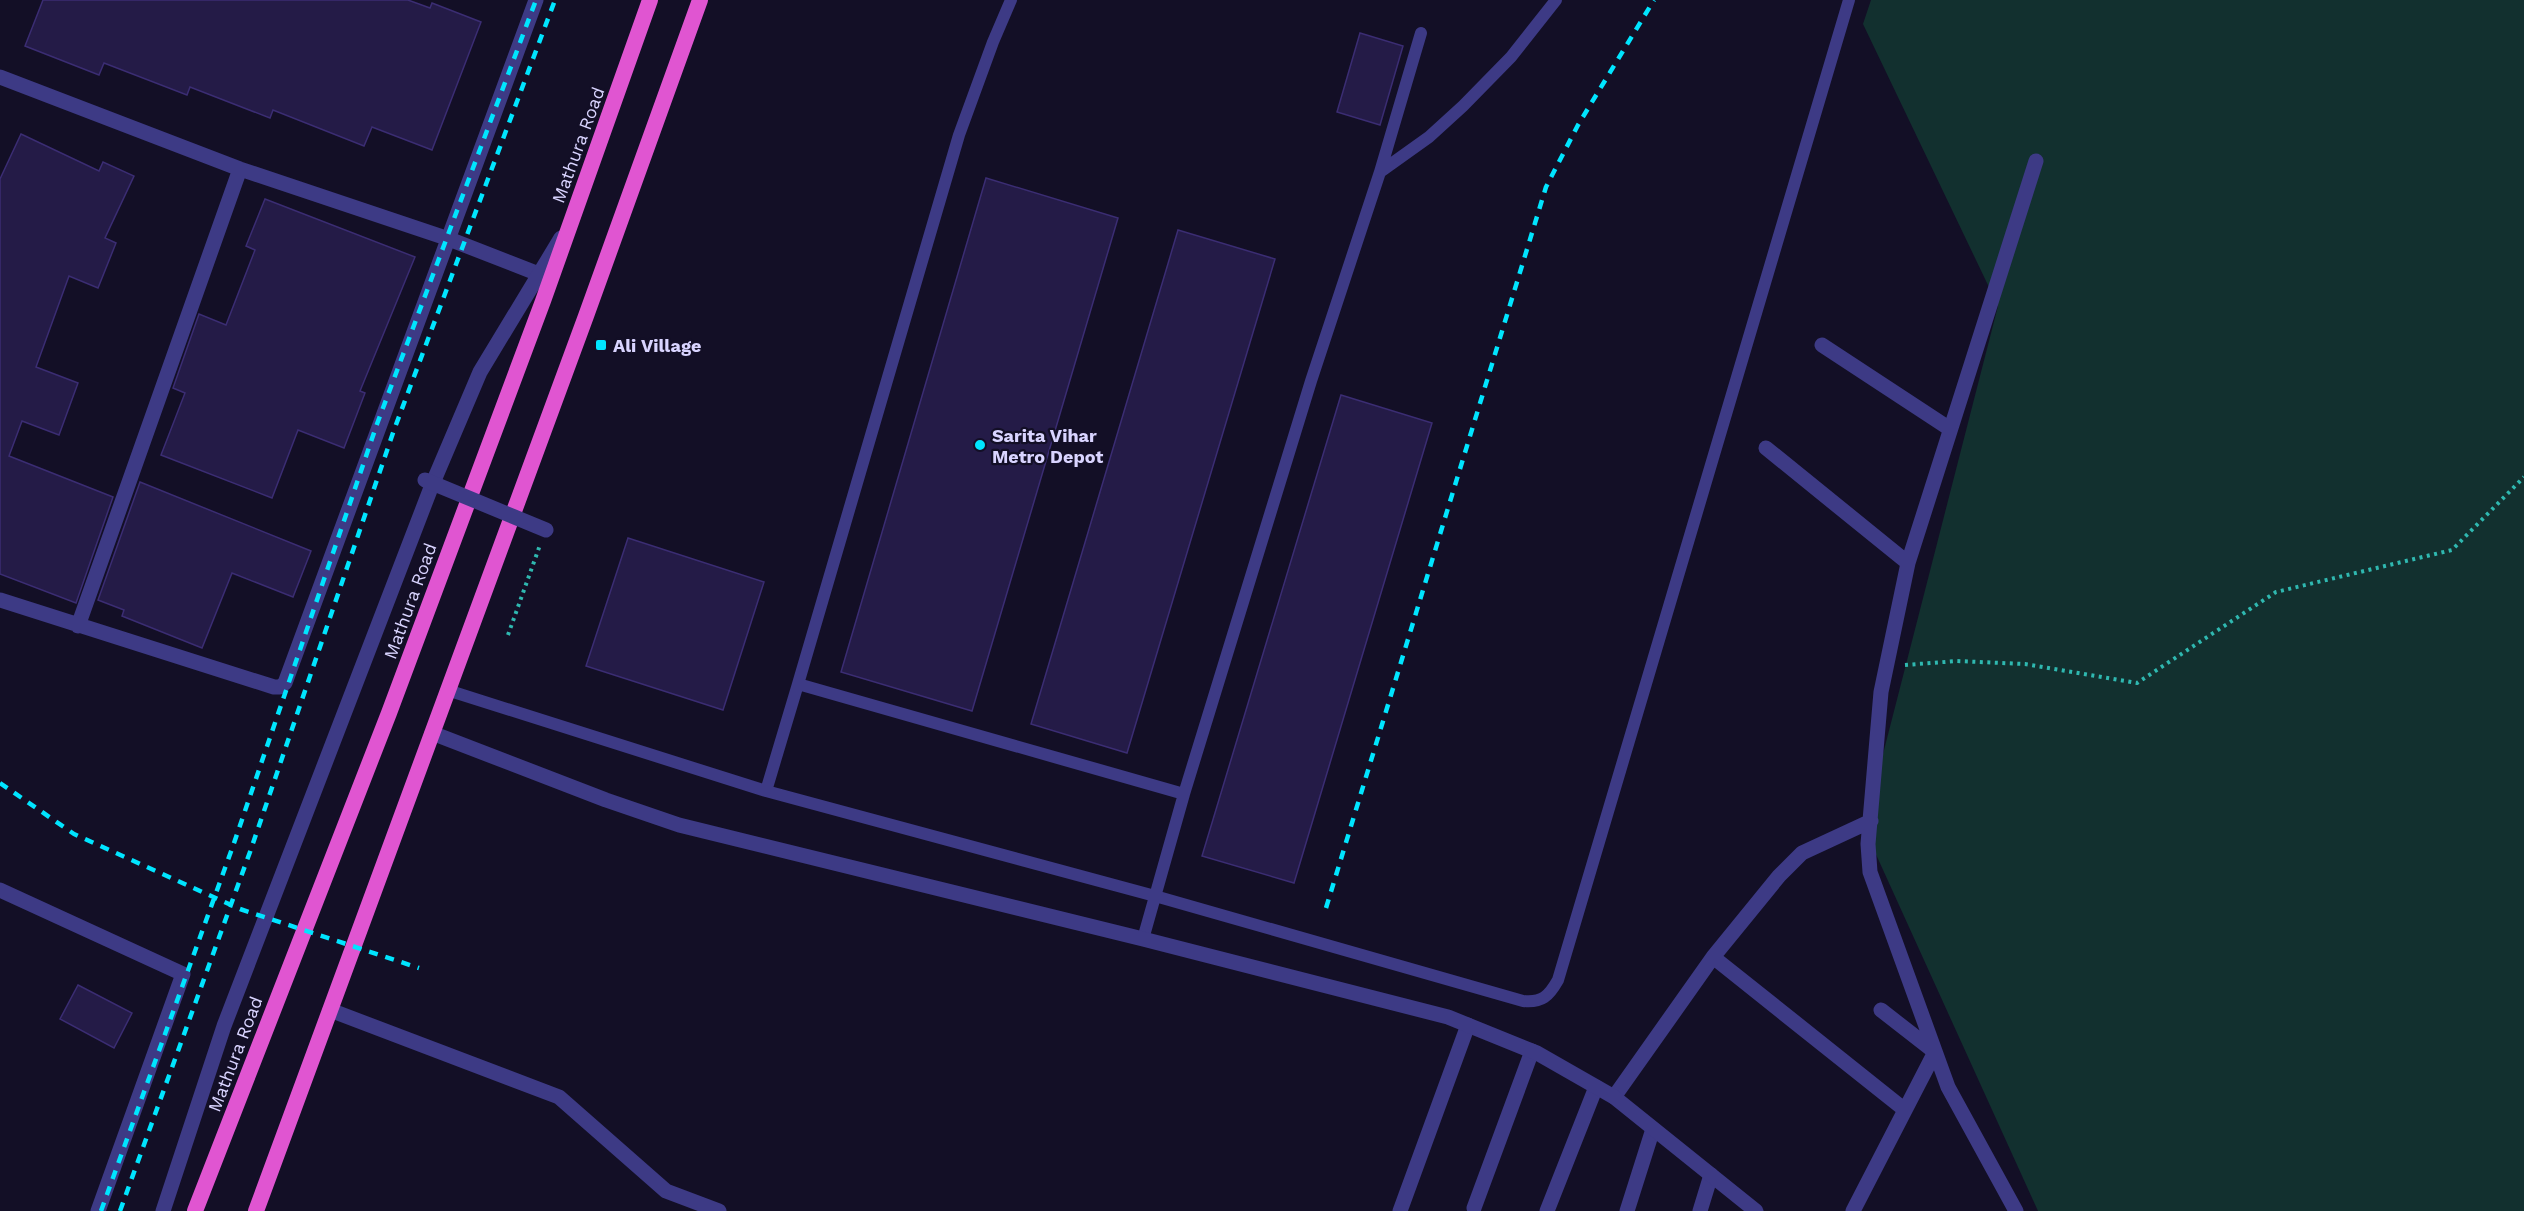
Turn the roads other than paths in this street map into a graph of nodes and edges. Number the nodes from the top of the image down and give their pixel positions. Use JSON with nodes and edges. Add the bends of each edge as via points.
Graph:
{"nodes":[{"id":1,"x":536,"y":0,"type":"edge"},
{"id":2,"x":650,"y":0,"type":"edge"},
{"id":3,"x":700,"y":0,"type":"edge"},
{"id":4,"x":1011,"y":0,"type":"edge"},
{"id":5,"x":1556,"y":0,"type":"edge"},
{"id":6,"x":1849,"y":0,"type":"edge"},
{"id":7,"x":1421,"y":33,"type":"dead end"},
{"id":8,"x":0,"y":77,"type":"edge"},
{"id":9,"x":2036,"y":161,"type":"dead end"},
{"id":10,"x":240,"y":169,"type":"junction"},
{"id":11,"x":1380,"y":172,"type":"junction"},
{"id":12,"x":449,"y":239,"type":"junction"},
{"id":13,"x":545,"y":276,"type":"junction"},
{"id":14,"x":1822,"y":345,"type":"dead end"},
{"id":15,"x":1950,"y":429,"type":"junction"},
{"id":16,"x":1766,"y":448,"type":"dead end"},
{"id":17,"x":425,"y":480,"type":"dead end"},
{"id":18,"x":546,"y":530,"type":"road end"},
{"id":19,"x":1908,"y":563,"type":"junction"},
{"id":20,"x":0,"y":600,"type":"edge"},
{"id":21,"x":78,"y":626,"type":"junction"},
{"id":22,"x":798,"y":684,"type":"junction"},
{"id":23,"x":447,"y":690,"type":"junction"},
{"id":24,"x":432,"y":733,"type":"junction"},
{"id":25,"x":766,"y":791,"type":"junction"},
{"id":26,"x":1184,"y":794,"type":"junction"},
{"id":27,"x":1871,"y":820,"type":"junction"},
{"id":28,"x":0,"y":890,"type":"edge"},
{"id":29,"x":1155,"y":896,"type":"junction"},
{"id":30,"x":1143,"y":939,"type":"junction"},
{"id":31,"x":1713,"y":957,"type":"junction"},
{"id":32,"x":1881,"y":1010,"type":"dead end"},
{"id":33,"x":330,"y":1011,"type":"junction"},
{"id":34,"x":1468,"y":1025,"type":"junction"},
{"id":35,"x":1532,"y":1051,"type":"junction"},
{"id":36,"x":1935,"y":1052,"type":"junction"},
{"id":37,"x":1596,"y":1087,"type":"junction"},
{"id":38,"x":1614,"y":1097,"type":"junction"},
{"id":39,"x":1905,"y":1110,"type":"junction"},
{"id":40,"x":1653,"y":1129,"type":"junction"},
{"id":41,"x":1711,"y":1175,"type":"junction"},
{"id":42,"x":702,"y":1208,"type":"edge"},
{"id":43,"x":1474,"y":1208,"type":"dead end"},
{"id":44,"x":98,"y":1211,"type":"edge"},
{"id":45,"x":163,"y":1211,"type":"edge"},
{"id":46,"x":195,"y":1211,"type":"edge"},
{"id":47,"x":256,"y":1211,"type":"edge"},
{"id":48,"x":719,"y":1211,"type":"edge"},
{"id":49,"x":1400,"y":1211,"type":"edge"},
{"id":50,"x":1547,"y":1211,"type":"edge"},
{"id":51,"x":1627,"y":1211,"type":"edge"},
{"id":52,"x":1700,"y":1211,"type":"edge"},
{"id":53,"x":1756,"y":1211,"type":"edge"},
{"id":54,"x":1853,"y":1211,"type":"edge"},
{"id":55,"x":2016,"y":1211,"type":"edge"}],
"edges":[{"from":1,"to":12,"type":"street"},
{"from":2,"to":13,"type":"highway","name":"Mathura Road","via":[[571,222]]},
{"from":3,"to":23,"type":"highway"},
{"from":4,"to":22,"type":"lane","via":[[958,135]]},
{"from":5,"to":11,"type":"lane","via":[[1511,57],[1463,106],[1429,137]]},
{"from":6,"to":29,"type":"lane","via":[[1552,991],[1545,999],[1523,1001]]},
{"from":7,"to":11,"type":"lane"},
{"from":8,"to":10,"type":"street"},
{"from":9,"to":15,"type":"street"},
{"from":10,"to":12,"type":"street"},
{"from":10,"to":21,"type":"street"},
{"from":11,"to":26,"type":"lane"},
{"from":12,"to":13,"type":"street"},
{"from":12,"to":21,"type":"street","via":[[285,683],[274,687]]},
{"from":13,"to":45,"type":"street","via":[[480,372],[432,484],[224,1026]]},
{"from":13,"to":46,"type":"highway","name":"Mathura Road","via":[[389,713]]},
{"from":14,"to":15,"type":"street"},
{"from":15,"to":19,"type":"street"},
{"from":16,"to":19,"type":"street"},
{"from":17,"to":18,"type":"street","bridge":true},
{"from":19,"to":27,"type":"street","via":[[1881,692]]},
{"from":20,"to":21,"type":"street"},
{"from":22,"to":25,"type":"lane"},
{"from":22,"to":26,"type":"lane"},
{"from":23,"to":24,"type":"highway"},
{"from":23,"to":25,"type":"lane"},
{"from":24,"to":30,"type":"street","via":[[679,825]]},
{"from":24,"to":33,"type":"highway"},
{"from":25,"to":29,"type":"lane"},
{"from":26,"to":29,"type":"lane"},
{"from":27,"to":31,"type":"street","via":[[1802,854],[1779,876]]},
{"from":27,"to":36,"type":"street","via":[[1870,872]]},
{"from":28,"to":44,"type":"street","via":[[183,974]]},
{"from":29,"to":30,"type":"lane"},
{"from":30,"to":34,"type":"street"},
{"from":31,"to":38,"type":"street"},
{"from":31,"to":39,"type":"street"},
{"from":32,"to":36,"type":"street"},
{"from":33,"to":42,"type":"street","via":[[559,1097],[655,1182]]},
{"from":33,"to":47,"type":"highway"},
{"from":34,"to":35,"type":"street"},
{"from":34,"to":49,"type":"street"},
{"from":35,"to":37,"type":"street"},
{"from":35,"to":43,"type":"street"},
{"from":36,"to":39,"type":"street"},
{"from":36,"to":55,"type":"street","via":[[1948,1087]]},
{"from":37,"to":38,"type":"street"},
{"from":37,"to":50,"type":"street"},
{"from":38,"to":40,"type":"street"},
{"from":39,"to":54,"type":"street"},
{"from":40,"to":41,"type":"street"},
{"from":40,"to":51,"type":"street"},
{"from":41,"to":52,"type":"street"},
{"from":41,"to":53,"type":"street"},
{"from":42,"to":48,"type":"street"}]}
